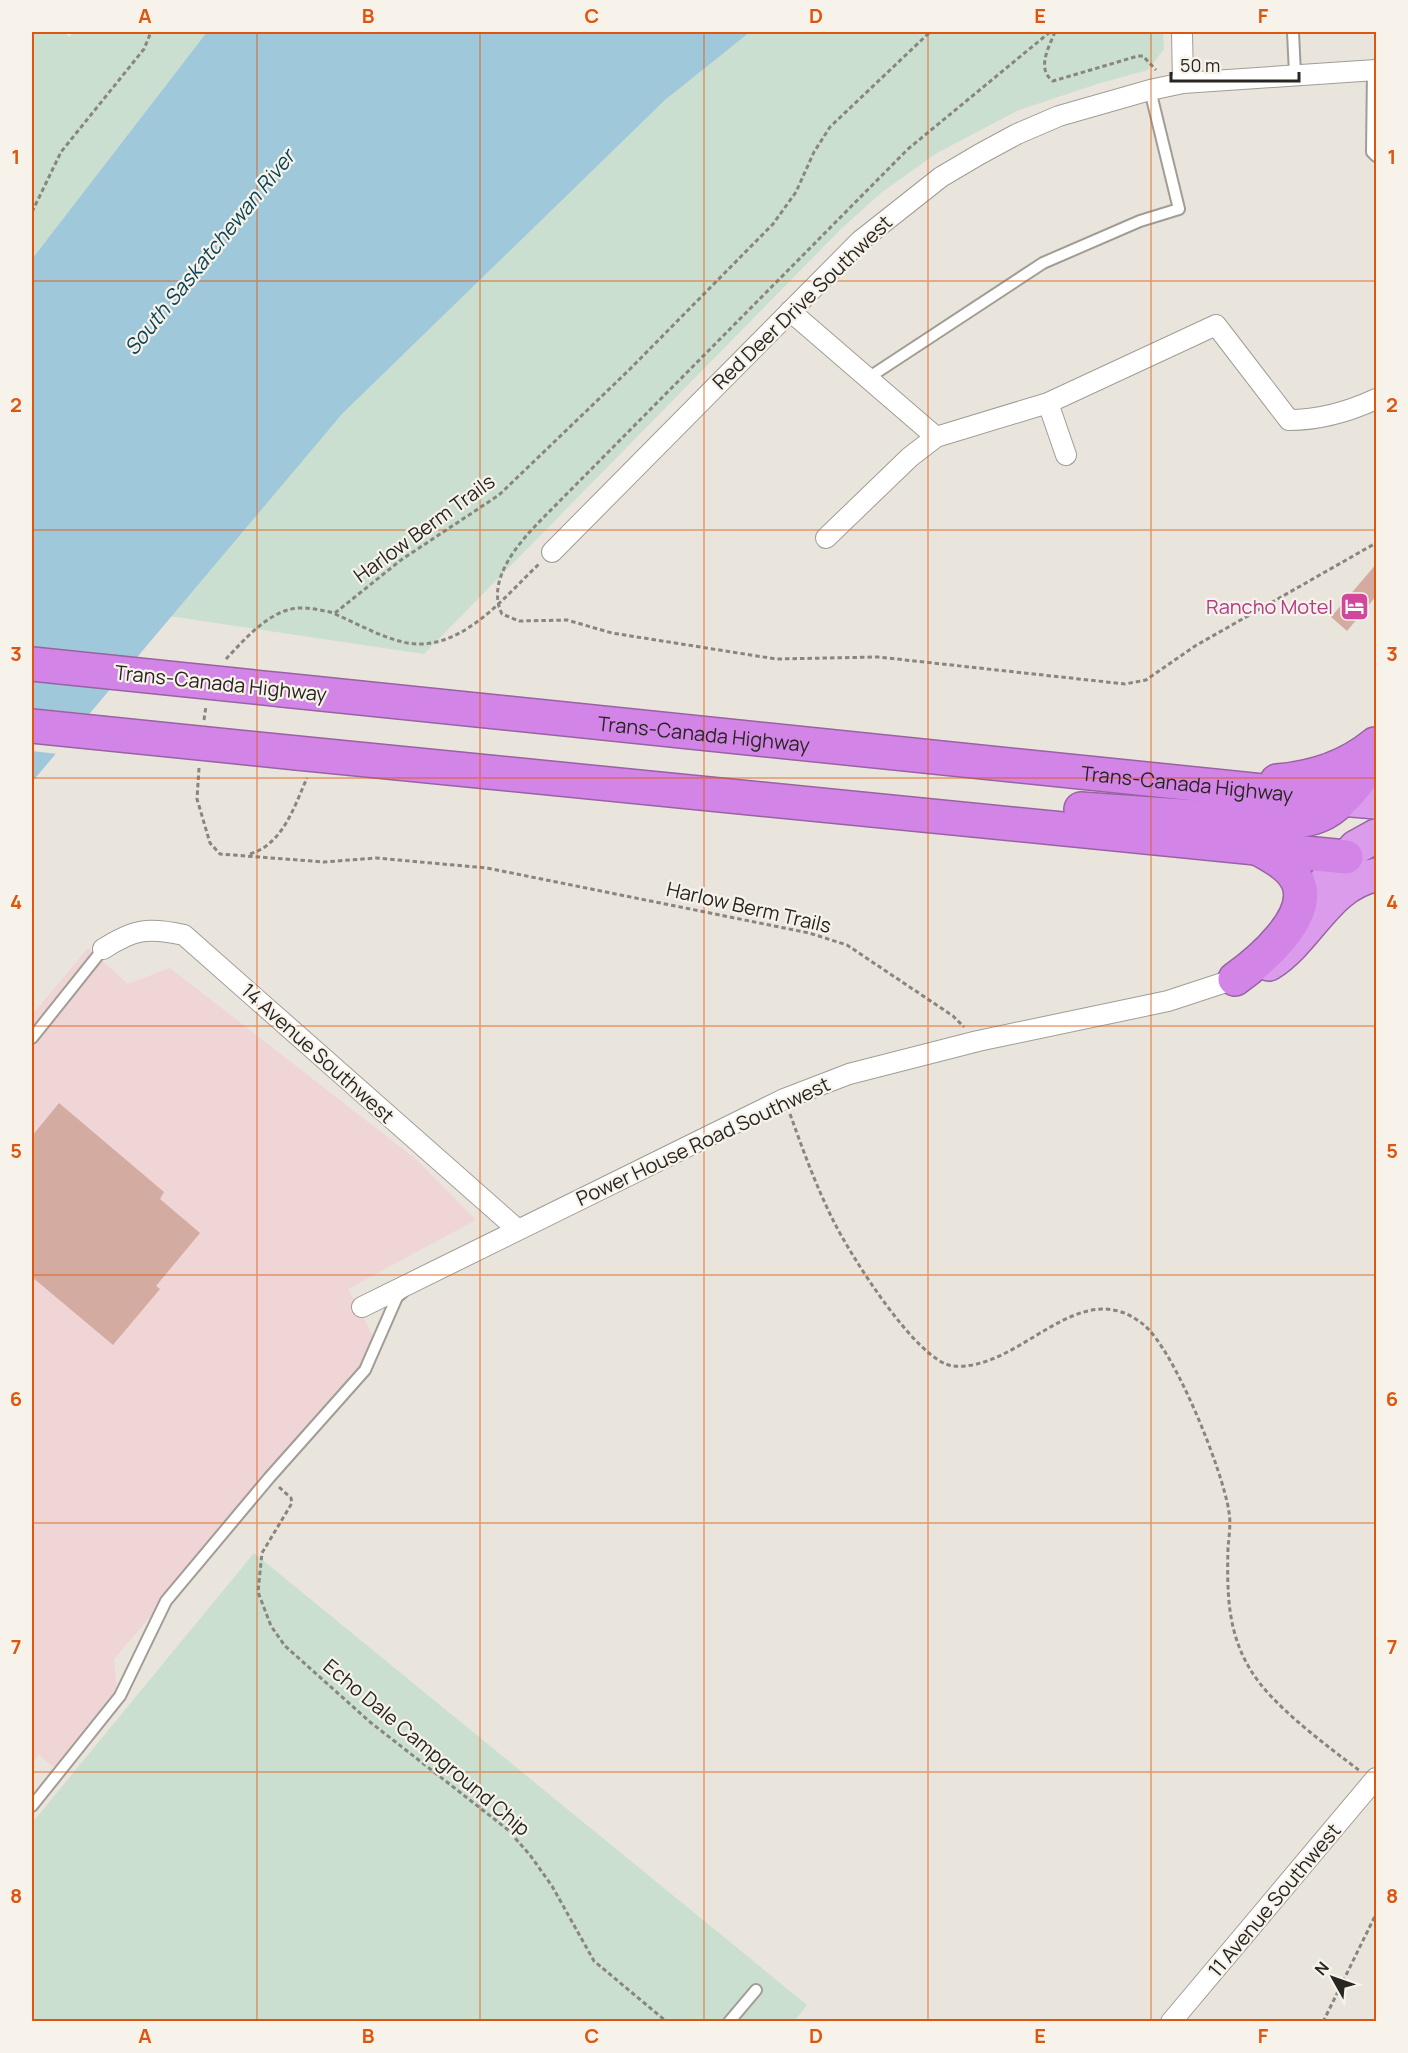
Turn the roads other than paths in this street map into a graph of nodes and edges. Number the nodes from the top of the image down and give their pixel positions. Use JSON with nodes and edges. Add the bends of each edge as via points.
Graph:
{"nodes":[{"id":1,"x":1182,"y":32,"type":"edge"},
{"id":2,"x":1293,"y":32,"type":"edge"},
{"id":3,"x":1375,"y":69,"type":"edge"},
{"id":4,"x":1295,"y":74,"type":"junction"},
{"id":5,"x":1183,"y":83,"type":"junction"},
{"id":6,"x":1150,"y":90,"type":"junction"},
{"id":7,"x":1377,"y":156,"type":"edge"},
{"id":8,"x":790,"y":311,"type":"junction"},
{"id":9,"x":868,"y":378,"type":"junction"},
{"id":10,"x":1377,"y":399,"type":"edge"},
{"id":11,"x":1048,"y":403,"type":"junction"},
{"id":12,"x":936,"y":437,"type":"junction"},
{"id":13,"x":1066,"y":455,"type":"dead end"},
{"id":14,"x":826,"y":538,"type":"dead end"},
{"id":15,"x":552,"y":552,"type":"road end"},
{"id":16,"x":32,"y":664,"type":"edge"},
{"id":17,"x":32,"y":726,"type":"edge"},
{"id":18,"x":1377,"y":743,"type":"edge"},
{"id":19,"x":1377,"y":758,"type":"edge"},
{"id":20,"x":1206,"y":785,"type":"junction"},
{"id":21,"x":1341,"y":799,"type":"junction"},
{"id":22,"x":1377,"y":802,"type":"edge"},
{"id":23,"x":878,"y":810,"type":"junction"},
{"id":24,"x":1377,"y":836,"type":"edge"},
{"id":25,"x":1257,"y":849,"type":"junction"},
{"id":26,"x":1361,"y":859,"type":"edge"},
{"id":27,"x":1377,"y":875,"type":"edge"},
{"id":28,"x":1280,"y":941,"type":"junction"},
{"id":29,"x":103,"y":949,"type":"joint"},
{"id":30,"x":1235,"y":979,"type":"junction"},
{"id":31,"x":32,"y":1038,"type":"edge"},
{"id":32,"x":518,"y":1229,"type":"junction"},
{"id":33,"x":410,"y":1285,"type":"junction"},
{"id":34,"x":362,"y":1307,"type":"dead end"},
{"id":35,"x":1375,"y":1780,"type":"edge"},
{"id":36,"x":32,"y":1806,"type":"edge"},
{"id":37,"x":756,"y":1990,"type":"dead end"},
{"id":38,"x":729,"y":2022,"type":"edge"},
{"id":39,"x":1171,"y":2022,"type":"edge"}],
"edges":[{"from":1,"to":5,"type":"street"},
{"from":2,"to":4,"type":"lane"},
{"from":3,"to":4,"type":"street","name":"Red Deer Drive Southwest"},
{"from":3,"to":7,"type":"lane","via":[[1372,152]]},
{"from":4,"to":5,"type":"street","name":"Red Deer Drive Southwest"},
{"from":5,"to":6,"type":"street","name":"Red Deer Drive Southwest"},
{"from":6,"to":8,"type":"street","name":"Red Deer Drive Southwest","via":[[1059,116],[1017,134],[941,177],[860,241]]},
{"from":6,"to":9,"type":"lane","via":[[1179,209],[1140,221],[1043,263]]},
{"from":8,"to":9,"type":"street"},
{"from":8,"to":15,"type":"street","name":"Red Deer Drive Southwest"},
{"from":9,"to":12,"type":"street"},
{"from":10,"to":11,"type":"street","via":[[1315,420],[1289,420],[1216,325]]},
{"from":11,"to":12,"type":"street"},
{"from":11,"to":13,"type":"street"},
{"from":12,"to":14,"type":"street"},
{"from":16,"to":20,"type":"highway","name":"Trans-Canada Highway","bridge":true},
{"from":17,"to":23,"type":"highway","bridge":true,"via":[[298,764]]},
{"from":18,"to":20,"type":"highway","via":[[1343,766],[1304,778]]},
{"from":19,"to":21,"type":"highway"},
{"from":20,"to":21,"type":"highway","name":"Trans-Canada Highway"},
{"from":21,"to":22,"type":"highway","name":"Trans-Canada Highway"},
{"from":21,"to":23,"type":"highway","via":[[1320,815],[1298,820],[1004,804]]},
{"from":23,"to":25,"type":"highway"},
{"from":24,"to":26,"type":"highway","via":[[1356,847]]},
{"from":25,"to":26,"type":"highway"},
{"from":25,"to":28,"type":"highway","via":[[1283,864],[1298,882],[1297,909]]},
{"from":26,"to":28,"type":"highway"},
{"from":27,"to":30,"type":"highway","via":[[1343,891],[1273,962]]},
{"from":28,"to":30,"type":"highway"},
{"from":29,"to":31,"type":"lane"},
{"from":29,"to":32,"type":"street","name":"14 Avenue Southwest","via":[[126,934],[155,928],[184,935]]},
{"from":30,"to":32,"type":"street","name":"Power House Road Southwest","via":[[1168,1001],[978,1041],[849,1074],[784,1099]]},
{"from":32,"to":33,"type":"street","name":"Power House Road Southwest"},
{"from":33,"to":34,"type":"street","name":"Power House Road Southwest"},
{"from":33,"to":36,"type":"lane","via":[[397,1297],[365,1370],[166,1601],[120,1696]]},
{"from":35,"to":39,"type":"street","name":"11 Avenue Southwest"},
{"from":37,"to":38,"type":"lane"}]}
